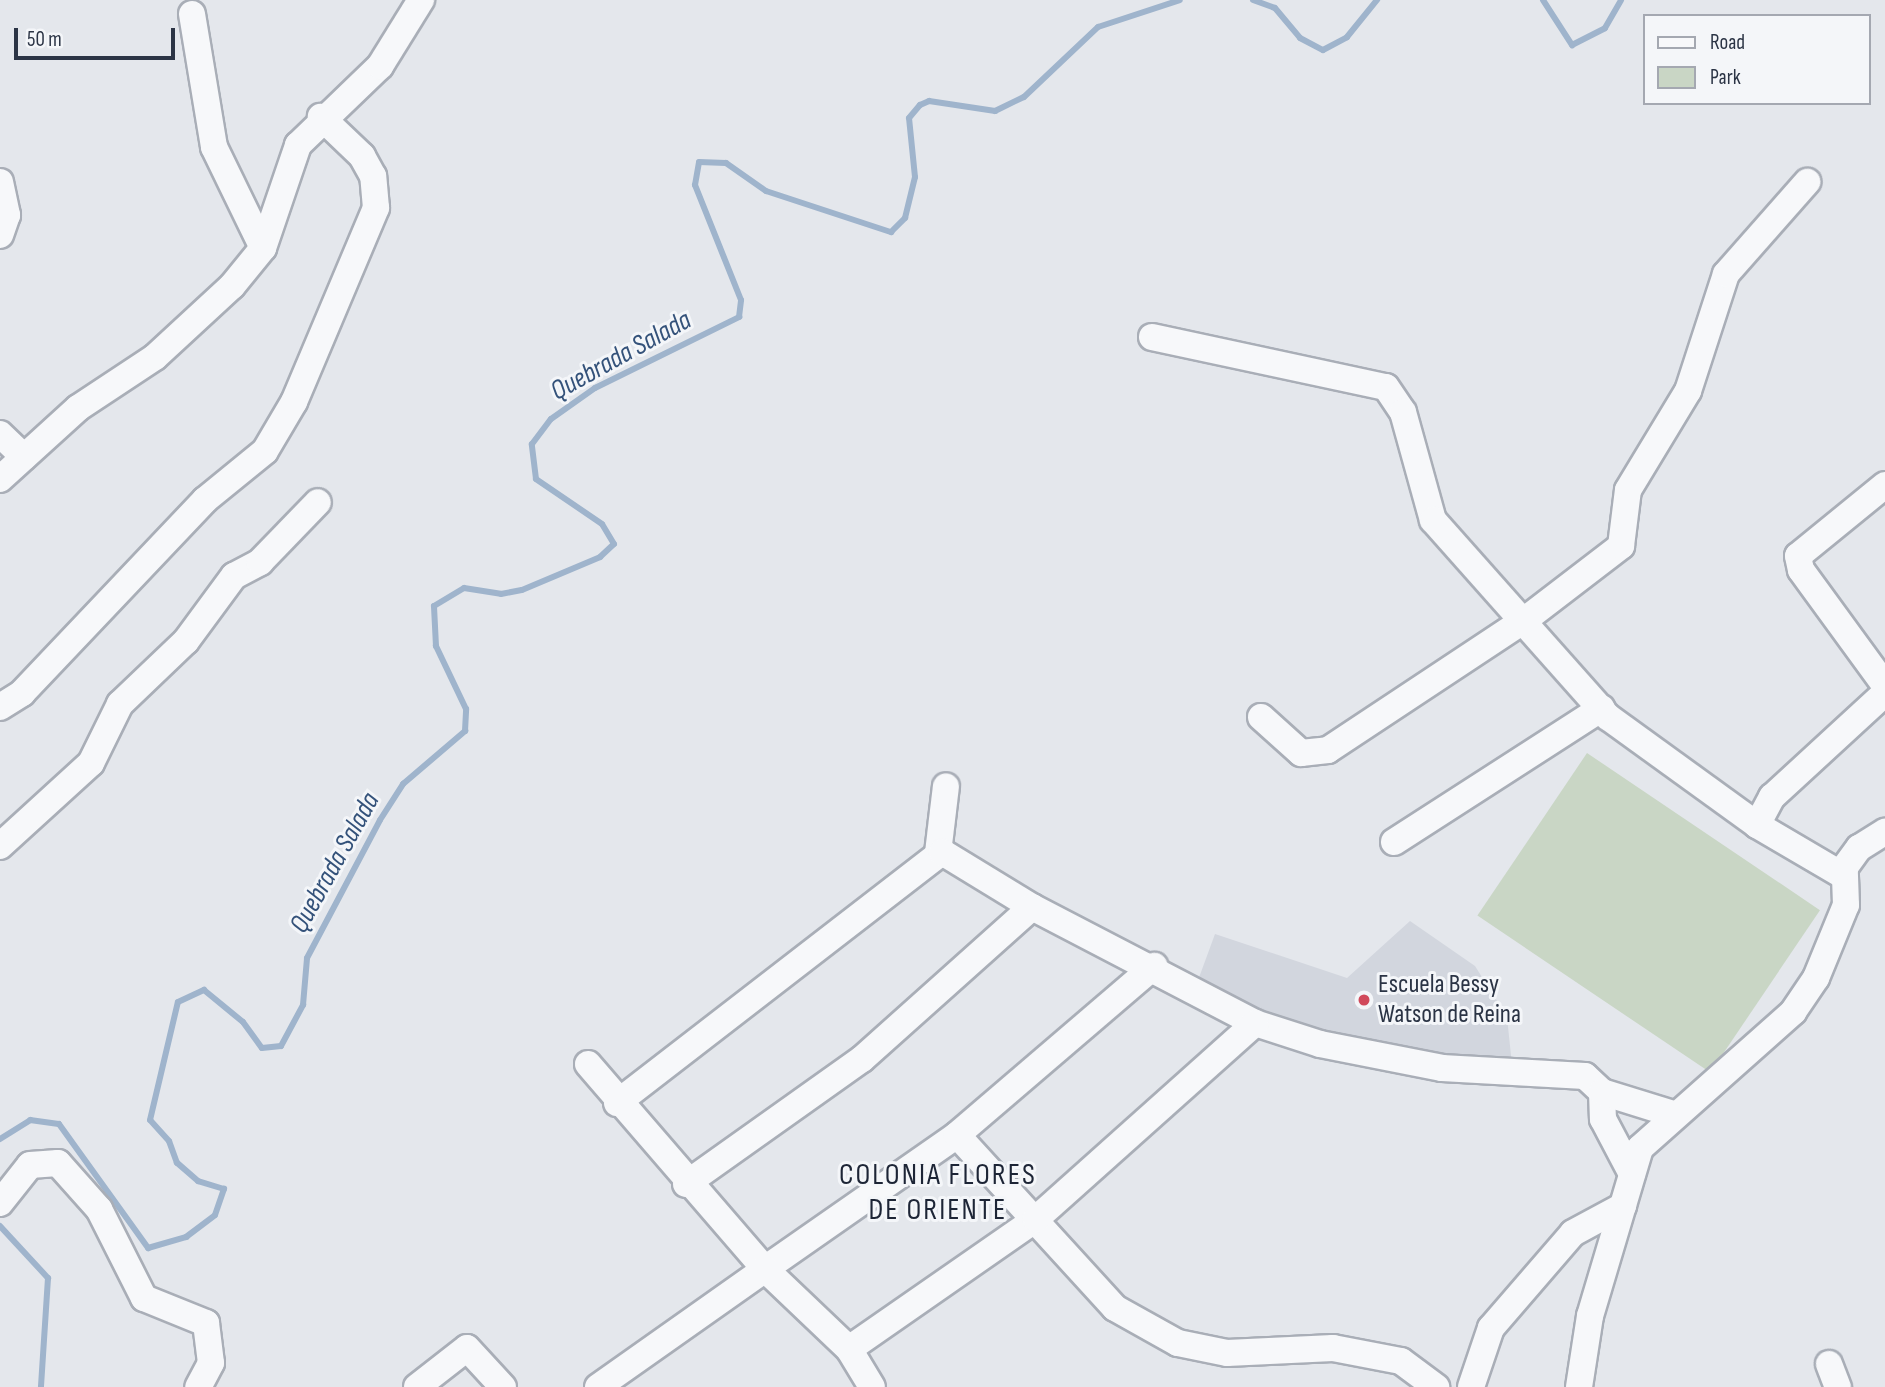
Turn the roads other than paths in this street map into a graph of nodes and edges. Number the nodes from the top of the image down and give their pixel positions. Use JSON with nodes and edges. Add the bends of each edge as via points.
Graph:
{"nodes":[{"id":1,"x":421,"y":0,"type":"edge"},
{"id":2,"x":192,"y":14,"type":"dead end"},
{"id":3,"x":321,"y":117,"type":"junction"},
{"id":4,"x":0,"y":182,"type":"edge"},
{"id":5,"x":1807,"y":182,"type":"dead end"},
{"id":6,"x":0,"y":235,"type":"edge"},
{"id":7,"x":263,"y":248,"type":"junction"},
{"id":8,"x":1152,"y":337,"type":"dead end"},
{"id":9,"x":0,"y":434,"type":"edge"},
{"id":10,"x":24,"y":457,"type":"junction"},
{"id":11,"x":0,"y":479,"type":"edge"},
{"id":12,"x":1885,"y":485,"type":"edge"},
{"id":13,"x":318,"y":502,"type":"dead end"},
{"id":14,"x":1526,"y":619,"type":"junction"},
{"id":15,"x":1885,"y":685,"type":"edge"},
{"id":16,"x":1885,"y":693,"type":"edge"},
{"id":17,"x":0,"y":707,"type":"edge"},
{"id":18,"x":1602,"y":708,"type":"junction"},
{"id":19,"x":1261,"y":718,"type":"dead end"},
{"id":20,"x":946,"y":786,"type":"dead end"},
{"id":21,"x":1757,"y":825,"type":"junction"},
{"id":22,"x":1885,"y":831,"type":"edge"},
{"id":23,"x":1394,"y":842,"type":"dead end"},
{"id":24,"x":0,"y":846,"type":"edge"},
{"id":25,"x":938,"y":853,"type":"junction"},
{"id":26,"x":1844,"y":876,"type":"junction"},
{"id":27,"x":1032,"y":907,"type":"junction"},
{"id":28,"x":1154,"y":966,"type":"junction"},
{"id":29,"x":1255,"y":1023,"type":"junction"},
{"id":30,"x":588,"y":1064,"type":"dead end"},
{"id":31,"x":1602,"y":1092,"type":"junction"},
{"id":32,"x":617,"y":1103,"type":"junction"},
{"id":33,"x":1673,"y":1114,"type":"junction"},
{"id":34,"x":957,"y":1135,"type":"junction"},
{"id":35,"x":1632,"y":1174,"type":"junction"},
{"id":36,"x":686,"y":1184,"type":"junction"},
{"id":37,"x":0,"y":1203,"type":"edge"},
{"id":38,"x":1623,"y":1206,"type":"junction"},
{"id":39,"x":1036,"y":1219,"type":"junction"},
{"id":40,"x":765,"y":1269,"type":"junction"},
{"id":41,"x":849,"y":1349,"type":"junction"},
{"id":42,"x":198,"y":1387,"type":"edge"},
{"id":43,"x":417,"y":1387,"type":"edge"},
{"id":44,"x":503,"y":1387,"type":"edge"},
{"id":45,"x":598,"y":1387,"type":"edge"},
{"id":46,"x":872,"y":1387,"type":"edge"},
{"id":47,"x":1436,"y":1387,"type":"edge"},
{"id":48,"x":1471,"y":1387,"type":"edge"},
{"id":49,"x":1578,"y":1387,"type":"edge"}],
"edges":[{"from":1,"to":3,"type":"street","via":[[380,66]]},
{"from":2,"to":7,"type":"street","via":[[214,147]]},
{"from":3,"to":7,"type":"street","via":[[298,145]]},
{"from":3,"to":17,"type":"street","via":[[362,156],[373,176],[376,208],[294,402],[265,451],[205,500],[22,693]]},
{"from":4,"to":6,"type":"street","via":[[7,215]]},
{"from":5,"to":14,"type":"street","via":[[1726,274],[1688,391],[1628,490],[1622,546]]},
{"from":7,"to":10,"type":"street","via":[[155,357],[78,408]]},
{"from":8,"to":14,"type":"street","via":[[1386,387],[1403,412],[1433,520]]},
{"from":9,"to":10,"type":"street"},
{"from":10,"to":11,"type":"street"},
{"from":12,"to":15,"type":"street","via":[[1798,556],[1801,570]]},
{"from":13,"to":24,"type":"street","via":[[260,562],[234,576],[186,641],[124,698],[90,764]]},
{"from":14,"to":18,"type":"street"},
{"from":14,"to":19,"type":"street","via":[[1314,756],[1301,753]]},
{"from":16,"to":21,"type":"street","via":[[1772,797]]},
{"from":18,"to":21,"type":"street"},
{"from":18,"to":23,"type":"street"},
{"from":20,"to":25,"type":"street"},
{"from":21,"to":26,"type":"street"},
{"from":22,"to":26,"type":"street","via":[[1859,848]]},
{"from":25,"to":27,"type":"street"},
{"from":25,"to":32,"type":"street"},
{"from":26,"to":33,"type":"street","via":[[1846,905],[1806,994],[1776,1031]]},
{"from":27,"to":28,"type":"street"},
{"from":27,"to":36,"type":"street","via":[[862,1059]]},
{"from":28,"to":29,"type":"street"},
{"from":28,"to":34,"type":"street"},
{"from":29,"to":31,"type":"street","via":[[1320,1044],[1442,1068],[1585,1076]]},
{"from":29,"to":39,"type":"street"},
{"from":30,"to":32,"type":"street"},
{"from":31,"to":33,"type":"street"},
{"from":31,"to":35,"type":"street","via":[[1603,1119]]},
{"from":32,"to":36,"type":"street"},
{"from":33,"to":35,"type":"street","via":[[1646,1139]]},
{"from":34,"to":39,"type":"street"},
{"from":34,"to":40,"type":"street"},
{"from":35,"to":38,"type":"street"},
{"from":36,"to":40,"type":"street"},
{"from":37,"to":42,"type":"street","via":[[30,1166],[58,1163],[99,1209],[144,1298],[206,1323],[211,1363]]},
{"from":38,"to":48,"type":"street","via":[[1573,1233],[1491,1328]]},
{"from":38,"to":49,"type":"street","via":[[1590,1317]]},
{"from":39,"to":41,"type":"street"},
{"from":39,"to":47,"type":"street","via":[[1115,1308],[1178,1343],[1227,1353],[1333,1348],[1401,1361]]},
{"from":40,"to":41,"type":"street"},
{"from":40,"to":45,"type":"street"},
{"from":41,"to":46,"type":"street"},
{"from":43,"to":44,"type":"street","via":[[467,1348]]}]}
